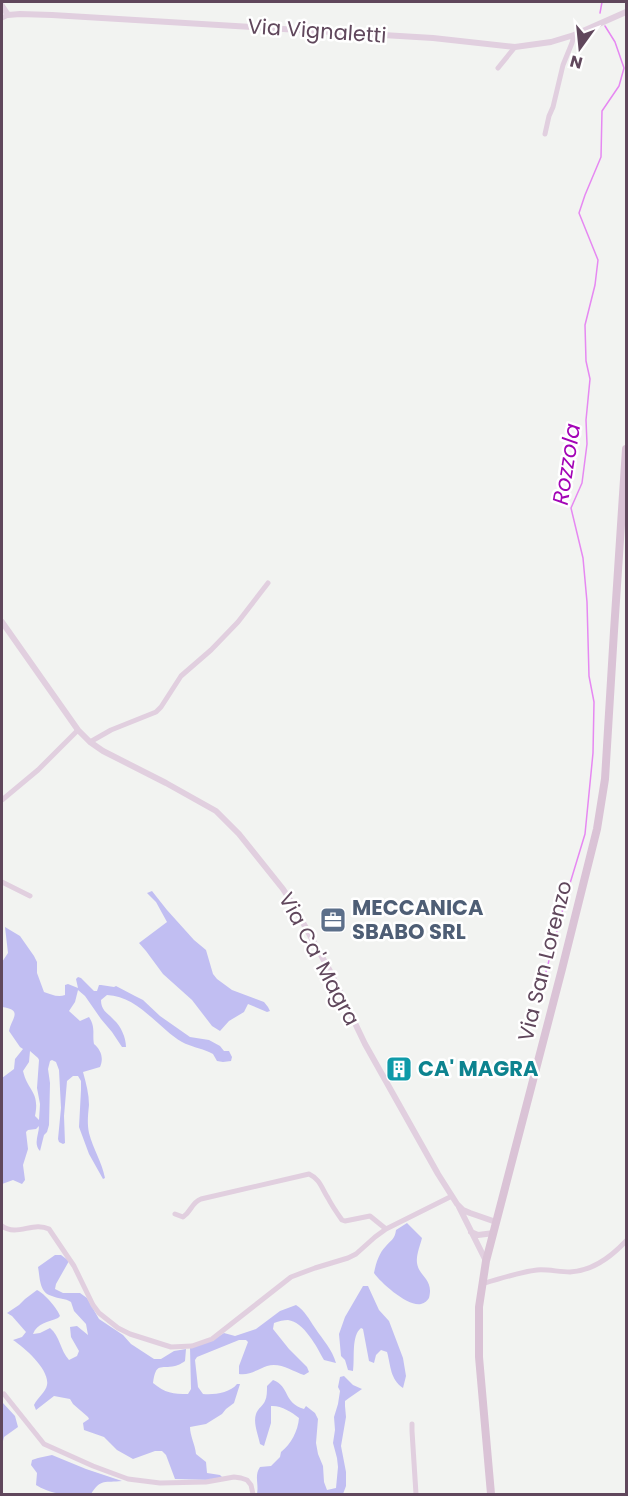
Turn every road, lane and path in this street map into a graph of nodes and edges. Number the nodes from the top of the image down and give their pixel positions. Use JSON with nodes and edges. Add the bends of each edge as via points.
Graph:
{"nodes":[{"id":1,"x":2,"y":6,"type":"edge"},
{"id":2,"x":627,"y":12,"type":"edge"},
{"id":3,"x":5,"y":17,"type":"edge"},
{"id":4,"x":574,"y":35,"type":"junction"},
{"id":5,"x":515,"y":47,"type":"junction"},
{"id":6,"x":498,"y":68,"type":"dead end"},
{"id":7,"x":545,"y":134,"type":"dead end"},
{"id":8,"x":627,"y":449,"type":"edge"},
{"id":9,"x":268,"y":583,"type":"dead end"},
{"id":10,"x":2,"y":622,"type":"edge"},
{"id":11,"x":78,"y":730,"type":"junction"},
{"id":12,"x":90,"y":741,"type":"junction"},
{"id":13,"x":2,"y":800,"type":"edge"},
{"id":14,"x":2,"y":882,"type":"edge"},
{"id":15,"x":30,"y":896,"type":"dead end"},
{"id":16,"x":452,"y":1196,"type":"junction"},
{"id":17,"x":457,"y":1204,"type":"junction"},
{"id":18,"x":175,"y":1214,"type":"dead end"},
{"id":19,"x":496,"y":1222,"type":"junction"},
{"id":20,"x":2,"y":1226,"type":"edge"},
{"id":21,"x":468,"y":1226,"type":"junction"},
{"id":22,"x":386,"y":1229,"type":"junction"},
{"id":23,"x":494,"y":1233,"type":"junction"},
{"id":24,"x":627,"y":1241,"type":"edge"},
{"id":25,"x":486,"y":1261,"type":"junction"},
{"id":26,"x":482,"y":1284,"type":"junction"},
{"id":27,"x":4,"y":1395,"type":"dead end"},
{"id":28,"x":412,"y":1424,"type":"dead end"},
{"id":29,"x":253,"y":1494,"type":"edge"},
{"id":30,"x":416,"y":1494,"type":"edge"},
{"id":31,"x":491,"y":1494,"type":"edge"}],
"edges":[{"from":1,"to":3,"type":"street"},
{"from":2,"to":4,"type":"street","name":"Via Vignaletti"},
{"from":3,"to":5,"type":"street","name":"Via Vignaletti","via":[[52,15],[433,38]]},
{"from":4,"to":5,"type":"street","name":"Via Vignaletti"},
{"from":4,"to":7,"type":"street"},
{"from":5,"to":6,"type":"street"},
{"from":8,"to":19,"type":"main road","name":"Via San Lorenzo","via":[[606,779],[597,829]]},
{"from":9,"to":12,"type":"street","via":[[238,622],[181,676],[156,712]]},
{"from":10,"to":11,"type":"street","name":"Via Ca' Magra"},
{"from":11,"to":12,"type":"street","name":"Via Ca' Magra"},
{"from":11,"to":13,"type":"street"},
{"from":12,"to":16,"type":"street","name":"Via Ca' Magra","via":[[216,811],[283,889]]},
{"from":14,"to":15,"type":"street"},
{"from":16,"to":17,"type":"street","name":"Via Ca' Magra"},
{"from":16,"to":22,"type":"street"},
{"from":17,"to":19,"type":"street","name":"Via Ca' Magra","via":[[470,1214]]},
{"from":17,"to":21,"type":"street"},
{"from":18,"to":22,"type":"street","via":[[187,1215],[201,1199],[309,1174],[320,1183],[342,1220],[370,1216]]},
{"from":19,"to":23,"type":"main road","name":"Via San Lorenzo"},
{"from":20,"to":22,"type":"street","via":[[14,1231],[36,1226],[49,1229],[99,1313],[130,1334],[171,1347],[192,1346],[212,1339],[291,1277],[356,1254]]},
{"from":21,"to":23,"type":"street","via":[[478,1235]]},
{"from":21,"to":25,"type":"street"},
{"from":23,"to":25,"type":"main road","name":"Via San Lorenzo"},
{"from":24,"to":26,"type":"street","via":[[599,1264],[584,1269],[538,1270]]},
{"from":25,"to":26,"type":"main road","name":"Via San Lorenzo"},
{"from":26,"to":31,"type":"main road","name":"Via San Lorenzo","via":[[478,1307],[479,1357]]},
{"from":27,"to":29,"type":"street","via":[[44,1444],[93,1466],[128,1479],[160,1483],[241,1478],[251,1485]]},
{"from":28,"to":30,"type":"street"}]}
